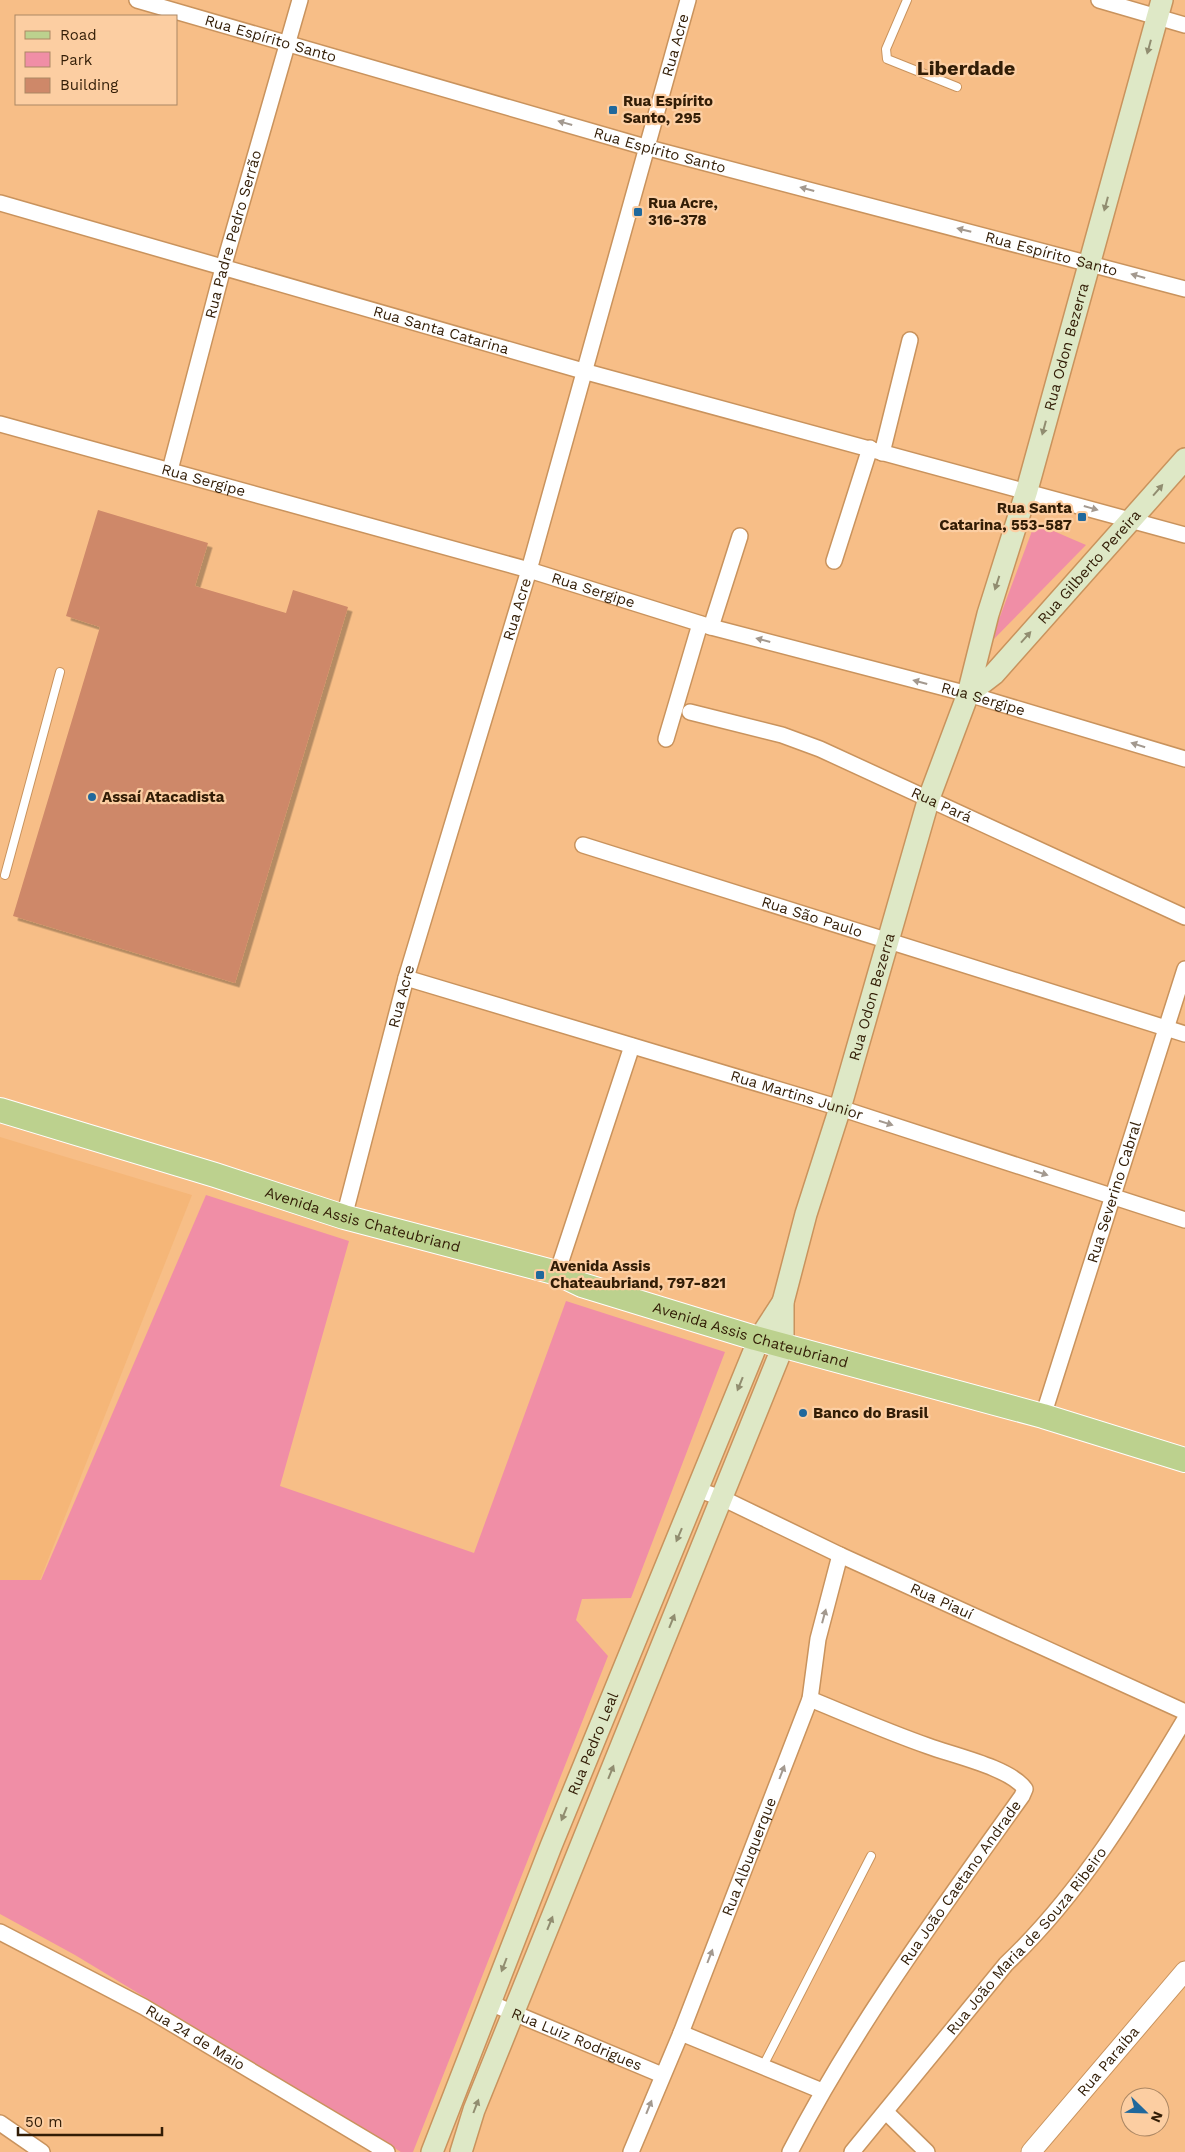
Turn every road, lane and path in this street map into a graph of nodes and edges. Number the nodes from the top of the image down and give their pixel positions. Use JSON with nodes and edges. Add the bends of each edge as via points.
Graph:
{"nodes":[{"id":1,"x":137,"y":0,"type":"edge"},
{"id":2,"x":300,"y":0,"type":"edge"},
{"id":3,"x":688,"y":0,"type":"edge"},
{"id":4,"x":907,"y":0,"type":"edge"},
{"id":5,"x":1099,"y":0,"type":"edge"},
{"id":6,"x":1160,"y":8,"type":"edge"},
{"id":7,"x":1185,"y":24,"type":"edge"},
{"id":8,"x":287,"y":42,"type":"junction"},
{"id":9,"x":957,"y":87,"type":"dead end"},
{"id":10,"x":645,"y":147,"type":"junction"},
{"id":11,"x":0,"y":203,"type":"edge"},
{"id":12,"x":1090,"y":262,"type":"junction"},
{"id":13,"x":223,"y":268,"type":"junction"},
{"id":14,"x":1185,"y":289,"type":"edge"},
{"id":15,"x":910,"y":340,"type":"dead end"},
{"id":16,"x":583,"y":371,"type":"junction"},
{"id":17,"x":0,"y":424,"type":"edge"},
{"id":18,"x":876,"y":451,"type":"junction"},
{"id":19,"x":1185,"y":459,"type":"edge"},
{"id":20,"x":170,"y":470,"type":"junction"},
{"id":21,"x":1027,"y":490,"type":"junction"},
{"id":22,"x":1132,"y":519,"type":"junction"},
{"id":23,"x":1185,"y":535,"type":"edge"},
{"id":24,"x":740,"y":536,"type":"dead end"},
{"id":25,"x":834,"y":561,"type":"dead end"},
{"id":26,"x":529,"y":570,"type":"junction"},
{"id":27,"x":706,"y":625,"type":"junction"},
{"id":28,"x":60,"y":672,"type":"dead end"},
{"id":29,"x":968,"y":694,"type":"junction"},
{"id":30,"x":690,"y":712,"type":"dead end"},
{"id":31,"x":666,"y":739,"type":"dead end"},
{"id":32,"x":1185,"y":759,"type":"edge"},
{"id":33,"x":929,"y":798,"type":"junction"},
{"id":34,"x":582,"y":845,"type":"dead end"},
{"id":35,"x":5,"y":875,"type":"dead end"},
{"id":36,"x":1185,"y":917,"type":"edge"},
{"id":37,"x":888,"y":940,"type":"junction"},
{"id":38,"x":1185,"y":969,"type":"edge"},
{"id":39,"x":406,"y":978,"type":"junction"},
{"id":40,"x":1166,"y":1028,"type":"junction"},
{"id":41,"x":1185,"y":1034,"type":"edge"},
{"id":42,"x":632,"y":1046,"type":"junction"},
{"id":43,"x":840,"y":1108,"type":"junction"},
{"id":44,"x":0,"y":1110,"type":"edge"},
{"id":45,"x":1113,"y":1196,"type":"junction"},
{"id":46,"x":344,"y":1216,"type":"junction"},
{"id":47,"x":1185,"y":1220,"type":"edge"},
{"id":48,"x":557,"y":1273,"type":"junction"},
{"id":49,"x":783,"y":1302,"type":"junction"},
{"id":50,"x":759,"y":1339,"type":"junction"},
{"id":51,"x":783,"y":1346,"type":"junction"},
{"id":52,"x":1043,"y":1416,"type":"junction"},
{"id":53,"x":1185,"y":1460,"type":"edge"},
{"id":54,"x":698,"y":1490,"type":"junction"},
{"id":55,"x":722,"y":1498,"type":"junction"},
{"id":56,"x":840,"y":1555,"type":"junction"},
{"id":57,"x":810,"y":1700,"type":"junction"},
{"id":58,"x":1185,"y":1712,"type":"edge"},
{"id":59,"x":1185,"y":1719,"type":"edge"},
{"id":60,"x":871,"y":1856,"type":"dead end"},
{"id":61,"x":0,"y":1932,"type":"edge"},
{"id":62,"x":1185,"y":1971,"type":"edge"},
{"id":63,"x":490,"y":2003,"type":"junction"},
{"id":64,"x":513,"y":2013,"type":"junction"},
{"id":65,"x":681,"y":2033,"type":"junction"},
{"id":66,"x":763,"y":2066,"type":"junction"},
{"id":67,"x":662,"y":2075,"type":"junction"},
{"id":68,"x":822,"y":2091,"type":"junction"},
{"id":69,"x":886,"y":2112,"type":"junction"},
{"id":70,"x":0,"y":2123,"type":"edge"},
{"id":71,"x":42,"y":2152,"type":"edge"},
{"id":72,"x":387,"y":2152,"type":"edge"},
{"id":73,"x":432,"y":2152,"type":"edge"},
{"id":74,"x":461,"y":2152,"type":"edge"},
{"id":75,"x":631,"y":2152,"type":"edge"},
{"id":76,"x":790,"y":2152,"type":"edge"},
{"id":77,"x":852,"y":2152,"type":"edge"},
{"id":78,"x":927,"y":2152,"type":"edge"},
{"id":79,"x":1031,"y":2152,"type":"edge"}],
"edges":[{"from":1,"to":8,"type":"street","name":"Rua Espírito Santo"},
{"from":2,"to":8,"type":"street","name":"Rua Padre Pedro Serrão"},
{"from":3,"to":10,"type":"street","name":"Rua Acre"},
{"from":4,"to":9,"type":"lane","via":[[886,49],[887,59]]},
{"from":5,"to":6,"type":"street"},
{"from":6,"to":7,"type":"street"},
{"from":6,"to":12,"type":"main road","name":"Rua Odon Bezerra","one_way":true},
{"from":10,"to":8,"type":"street","name":"Rua Espírito Santo","one_way":true},
{"from":8,"to":13,"type":"street","name":"Rua Padre Pedro Serrão"},
{"from":12,"to":10,"type":"street","name":"Rua Espírito Santo","one_way":true},
{"from":10,"to":16,"type":"street","name":"Rua Acre"},
{"from":11,"to":13,"type":"street","name":"Rua Santa Catarina"},
{"from":14,"to":12,"type":"street","name":"Rua Espírito Santo","one_way":true},
{"from":12,"to":21,"type":"main road","name":"Rua Odon Bezerra","one_way":true},
{"from":13,"to":16,"type":"street","name":"Rua Santa Catarina"},
{"from":13,"to":20,"type":"street","name":"Rua Padre Pedro Serrão"},
{"from":15,"to":18,"type":"street"},
{"from":16,"to":18,"type":"street","name":"Rua Santa Catarina"},
{"from":16,"to":26,"type":"street","name":"Rua Acre"},
{"from":17,"to":20,"type":"street","name":"Rua Sergipe"},
{"from":18,"to":21,"type":"street","name":"Rua Santa Catarina"},
{"from":18,"to":25,"type":"street"},
{"from":22,"to":19,"type":"main road","name":"Rua Gilberto Pereira","one_way":true},
{"from":20,"to":26,"type":"street","name":"Rua Sergipe"},
{"from":21,"to":22,"type":"street","name":"Rua Santa Catarina","one_way":true},
{"from":21,"to":29,"type":"main road","name":"Rua Odon Bezerra","one_way":true,"via":[[988,614]]},
{"from":22,"to":23,"type":"street","name":"Rua Santa Catarina"},
{"from":29,"to":22,"type":"main road","name":"Rua Gilberto Pereira","one_way":true,"via":[[994,674]]},
{"from":24,"to":27,"type":"street"},
{"from":26,"to":27,"type":"street","name":"Rua Sergipe"},
{"from":26,"to":39,"type":"street","name":"Rua Acre"},
{"from":29,"to":27,"type":"street","name":"Rua Sergipe","one_way":true},
{"from":27,"to":31,"type":"street"},
{"from":28,"to":35,"type":"lane"},
{"from":32,"to":29,"type":"street","name":"Rua Sergipe","one_way":true},
{"from":29,"to":33,"type":"main road","name":"Rua Odon Bezerra"},
{"from":30,"to":33,"type":"street","name":"Rua Pará","via":[[782,735]]},
{"from":33,"to":36,"type":"street","name":"Rua Pará"},
{"from":33,"to":37,"type":"main road","name":"Rua Odon Bezerra"},
{"from":34,"to":37,"type":"street","name":"Rua São Paulo"},
{"from":37,"to":40,"type":"street","name":"Rua São Paulo"},
{"from":37,"to":43,"type":"main road","name":"Rua Odon Bezerra"},
{"from":38,"to":40,"type":"street","name":"Rua Severino Cabral"},
{"from":39,"to":42,"type":"street","name":"Rua Martins Junior"},
{"from":39,"to":46,"type":"street","name":"Rua Acre"},
{"from":40,"to":41,"type":"street","name":"Rua São Paulo"},
{"from":40,"to":45,"type":"street","name":"Rua Severino Cabral"},
{"from":42,"to":43,"type":"street","name":"Rua Martins Junior"},
{"from":42,"to":48,"type":"street"},
{"from":43,"to":45,"type":"street","name":"Rua Martins Junior","one_way":true},
{"from":43,"to":49,"type":"main road","name":"Rua Odon Bezerra","via":[[806,1214]]},
{"from":44,"to":46,"type":"main road","name":"Avenida Assis Chateubriand"},
{"from":45,"to":47,"type":"street","name":"Rua Martins Junior"},
{"from":45,"to":52,"type":"street","name":"Rua Severino Cabral"},
{"from":46,"to":48,"type":"main road","name":"Avenida Assis Chateubriand"},
{"from":48,"to":50,"type":"main road","name":"Avenida Assis Chateubriand","via":[[582,1285]]},
{"from":49,"to":50,"type":"main road","name":"Rua Odon Bezerra"},
{"from":49,"to":51,"type":"main road","name":"Rua Odon Bezerra"},
{"from":50,"to":51,"type":"main road","name":"Avenida Assis Chateubriand"},
{"from":50,"to":54,"type":"main road","name":"Rua Pedro Leal","one_way":true},
{"from":51,"to":52,"type":"main road","name":"Avenida Assis Chateubriand"},
{"from":51,"to":55,"type":"main road","name":"Rua Pedro Leal"},
{"from":52,"to":53,"type":"main road","name":"Avenida Assis Chateubriand"},
{"from":54,"to":55,"type":"street","name":"Rua Piauí"},
{"from":54,"to":63,"type":"main road","name":"Rua Pedro Leal","one_way":true},
{"from":55,"to":56,"type":"street","name":"Rua Piauí"},
{"from":64,"to":55,"type":"main road","name":"Rua Pedro Leal","one_way":true},
{"from":57,"to":56,"type":"street","name":"Rua Albuquerque","one_way":true,"via":[[818,1639]]},
{"from":56,"to":58,"type":"street","name":"Rua Piauí"},
{"from":65,"to":57,"type":"street","name":"Rua Albuquerque","one_way":true},
{"from":57,"to":68,"type":"street","name":"Rua João Caetano Andrade","via":[[928,1747],[983,1764],[1015,1778],[1025,1789],[875,2007]]},
{"from":59,"to":69,"type":"street","name":"Rua João Maria de Souza Ribeiro","via":[[1102,1852]]},
{"from":60,"to":66,"type":"lane"},
{"from":61,"to":72,"type":"street","name":"Rua 24 de Maio","via":[[144,2007]]},
{"from":62,"to":79,"type":"street","name":"Rua Paraíba"},
{"from":63,"to":64,"type":"street","name":"Rua Luiz Rodrigues"},
{"from":63,"to":73,"type":"main road","name":"Rua Pedro Leal"},
{"from":64,"to":67,"type":"street","name":"Rua Luiz Rodrigues"},
{"from":74,"to":64,"type":"main road","name":"Rua Pedro Leal","one_way":true,"via":[[474,2110]]},
{"from":65,"to":66,"type":"street"},
{"from":65,"to":67,"type":"street","name":"Rua Albuquerque"},
{"from":66,"to":68,"type":"street"},
{"from":75,"to":67,"type":"street","name":"Rua Albuquerque","one_way":true},
{"from":68,"to":76,"type":"street","name":"Rua João Caetano Andrade"},
{"from":69,"to":77,"type":"street","name":"Rua João Maria de Souza Ribeiro"},
{"from":69,"to":78,"type":"street"},
{"from":70,"to":71,"type":"street"}]}
